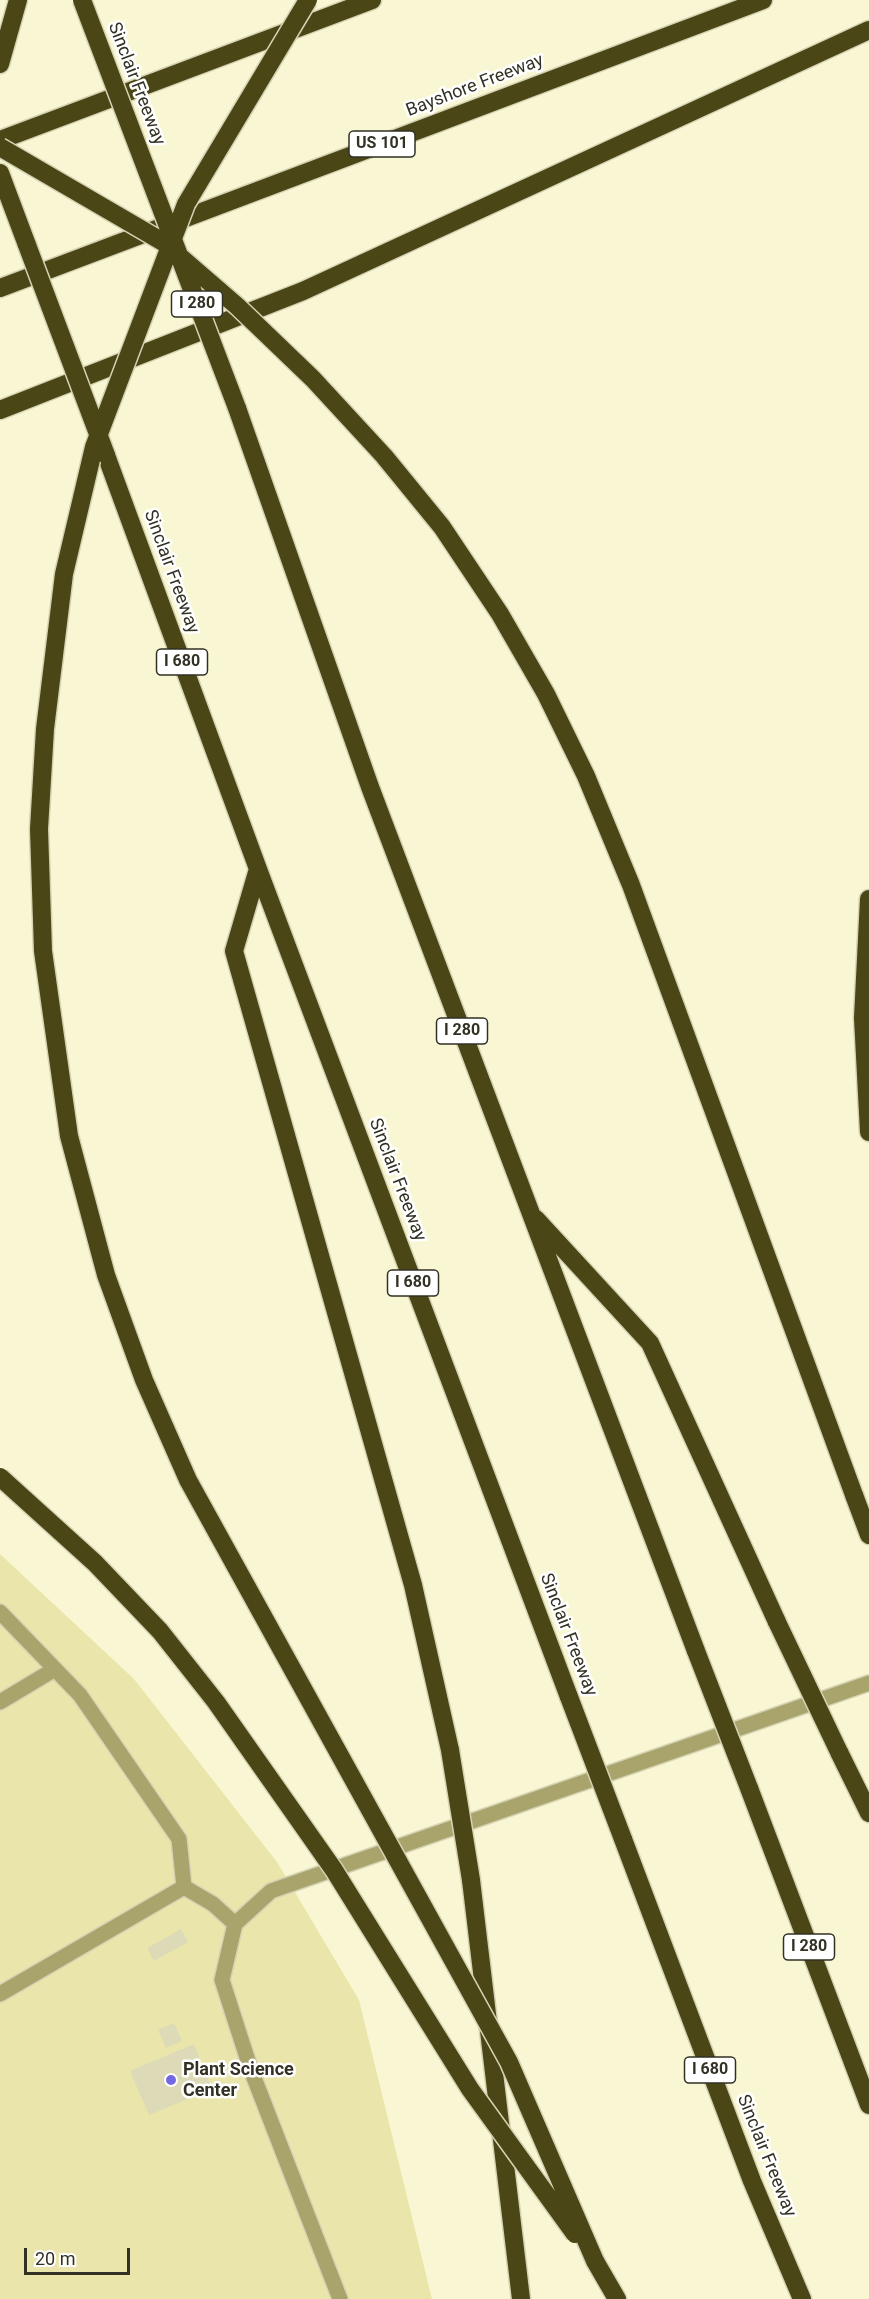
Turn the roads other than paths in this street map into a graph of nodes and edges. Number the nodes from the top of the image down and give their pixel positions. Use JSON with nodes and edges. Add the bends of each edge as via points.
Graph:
{"nodes":[{"id":1,"x":18,"y":0,"type":"edge"},
{"id":2,"x":82,"y":0,"type":"edge"},
{"id":3,"x":308,"y":0,"type":"edge"},
{"id":4,"x":372,"y":0,"type":"edge"},
{"id":5,"x":763,"y":0,"type":"edge"},
{"id":6,"x":869,"y":30,"type":"edge"},
{"id":7,"x":0,"y":64,"type":"edge"},
{"id":8,"x":0,"y":140,"type":"edge"},
{"id":9,"x":0,"y":147,"type":"edge"},
{"id":10,"x":0,"y":172,"type":"edge"},
{"id":11,"x":0,"y":288,"type":"edge"},
{"id":12,"x":0,"y":410,"type":"edge"},
{"id":13,"x":258,"y":869,"type":"junction"},
{"id":14,"x":869,"y":899,"type":"edge"},
{"id":15,"x":869,"y":1132,"type":"edge"},
{"id":16,"x":530,"y":1212,"type":"junction"},
{"id":17,"x":0,"y":1477,"type":"edge"},
{"id":18,"x":869,"y":1535,"type":"edge"},
{"id":19,"x":0,"y":1612,"type":"edge"},
{"id":20,"x":55,"y":1669,"type":"junction"},
{"id":21,"x":869,"y":1683,"type":"edge"},
{"id":22,"x":0,"y":1702,"type":"edge"},
{"id":23,"x":869,"y":1813,"type":"edge"},
{"id":24,"x":463,"y":1824,"type":"junction"},
{"id":25,"x":184,"y":1887,"type":"junction"},
{"id":26,"x":235,"y":1924,"type":"junction"},
{"id":27,"x":0,"y":1994,"type":"edge"},
{"id":28,"x":869,"y":2105,"type":"edge"},
{"id":29,"x":594,"y":2261,"type":"junction"},
{"id":30,"x":339,"y":2299,"type":"edge"},
{"id":31,"x":521,"y":2299,"type":"edge"},
{"id":32,"x":617,"y":2299,"type":"edge"},
{"id":33,"x":802,"y":2299,"type":"edge"}],
"edges":[{"from":1,"to":7,"type":"highway"},
{"from":2,"to":16,"type":"highway","name":"Sinclair Freeway","number":"I 280","bridge":true,"via":[[237,408],[370,787]]},
{"from":3,"to":29,"type":"highway","bridge":true,"via":[[186,204],[94,447],[64,574],[45,729],[39,829],[43,951],[69,1136],[106,1275],[144,1380],[188,1480],[509,2062]]},
{"from":4,"to":8,"type":"highway"},
{"from":5,"to":11,"type":"highway","name":"Bayshore Freeway","number":"US 101"},
{"from":6,"to":12,"type":"highway","via":[[303,291]]},
{"from":9,"to":18,"type":"highway","bridge":true,"via":[[163,242],[237,306],[313,379],[384,456],[442,527],[500,614],[546,694],[586,776],[626,874]]},
{"from":10,"to":13,"type":"highway","name":"Sinclair Freeway","number":"I 680","bridge":true},
{"from":13,"to":24,"type":"highway","bridge":true,"via":[[234,951],[413,1585]]},
{"from":13,"to":33,"type":"highway","name":"Sinclair Freeway","number":"I 680","bridge":true,"via":[[752,2181]]},
{"from":14,"to":15,"type":"highway","via":[[863,1017]]},
{"from":16,"to":23,"type":"highway","bridge":true,"via":[[650,1343]]},
{"from":16,"to":28,"type":"highway","name":"Sinclair Freeway","number":"I 280","bridge":true},
{"from":17,"to":29,"type":"highway","bridge":true,"via":[[95,1563],[160,1631],[216,1702],[334,1870],[470,2089]]},
{"from":19,"to":20,"type":"lane"},
{"from":20,"to":22,"type":"lane"},
{"from":20,"to":25,"type":"lane","via":[[80,1695],[178,1839]]},
{"from":21,"to":24,"type":"lane"},
{"from":24,"to":26,"type":"lane","via":[[271,1891]]},
{"from":24,"to":31,"type":"highway","bridge":true},
{"from":25,"to":26,"type":"lane","via":[[213,1904]]},
{"from":25,"to":27,"type":"lane"},
{"from":26,"to":30,"type":"lane","via":[[222,1980],[251,2070]]},
{"from":29,"to":32,"type":"highway"}]}
